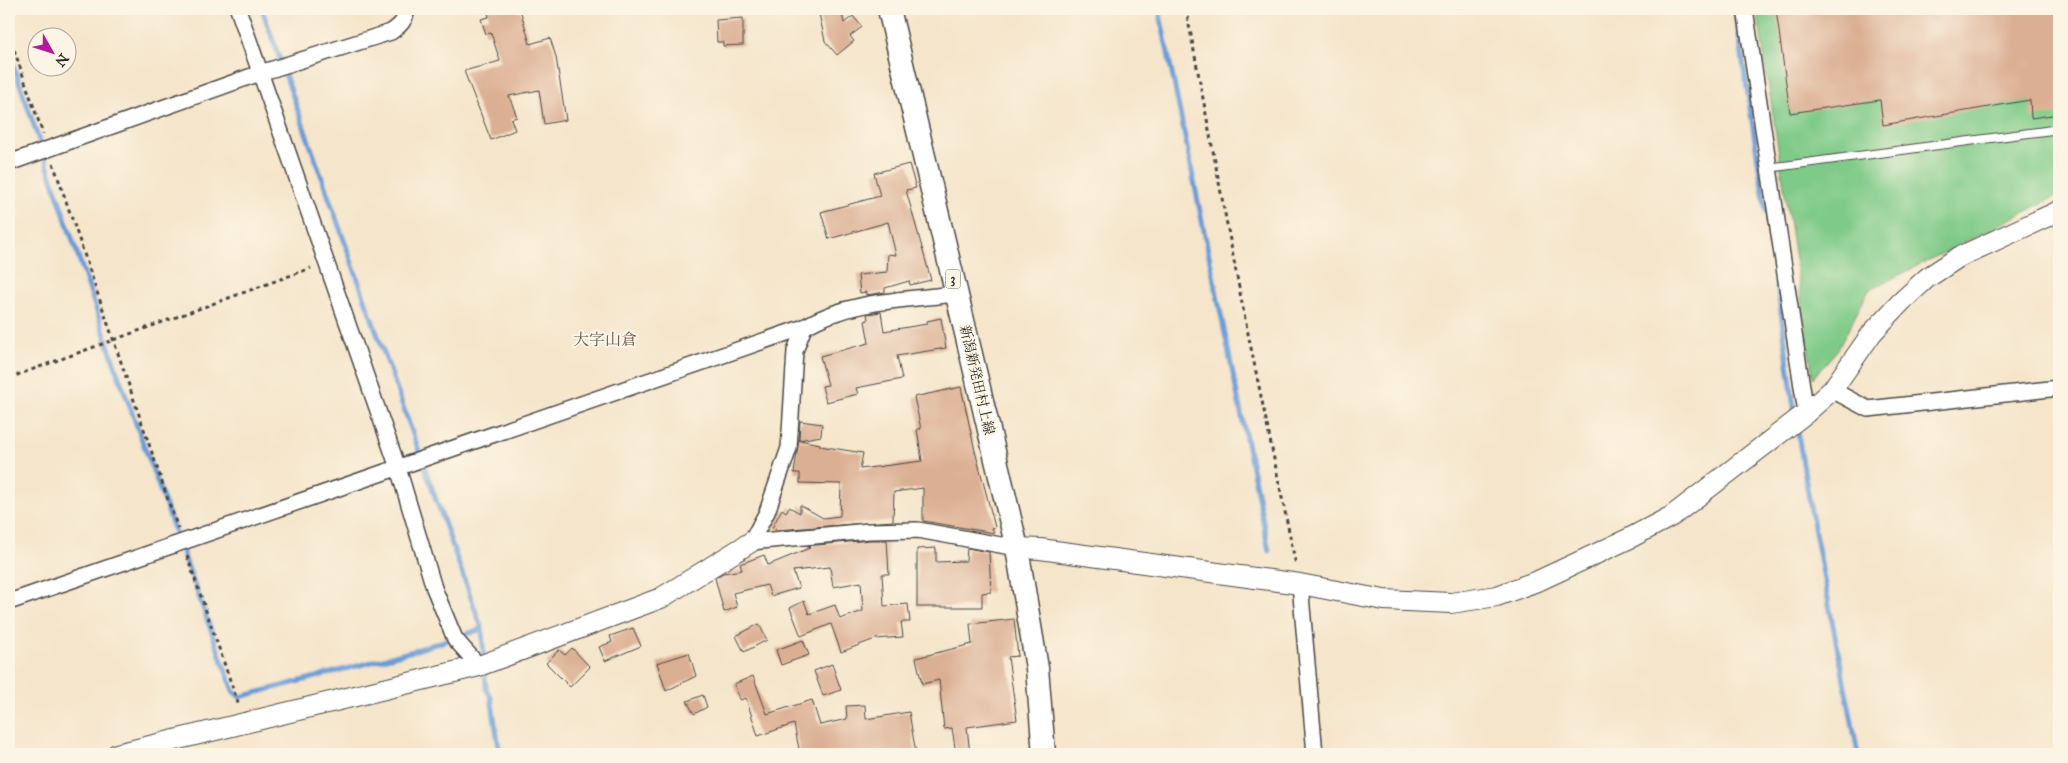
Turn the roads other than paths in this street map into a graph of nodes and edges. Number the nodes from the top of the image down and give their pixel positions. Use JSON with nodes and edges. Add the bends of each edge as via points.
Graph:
{"nodes":[{"id":1,"x":238,"y":9,"type":"edge"},
{"id":2,"x":407,"y":9,"type":"edge"},
{"id":3,"x":889,"y":9,"type":"edge"},
{"id":4,"x":1745,"y":9,"type":"edge"},
{"id":5,"x":260,"y":73,"type":"junction"},
{"id":6,"x":2059,"y":128,"type":"edge"},
{"id":7,"x":9,"y":163,"type":"edge"},
{"id":8,"x":1768,"y":168,"type":"junction"},
{"id":9,"x":2059,"y":210,"type":"edge"},
{"id":10,"x":956,"y":294,"type":"junction"},
{"id":11,"x":804,"y":327,"type":"junction"},
{"id":12,"x":2059,"y":388,"type":"edge"},
{"id":13,"x":1832,"y":390,"type":"junction"},
{"id":14,"x":1806,"y":414,"type":"junction"},
{"id":15,"x":398,"y":468,"type":"junction"},
{"id":16,"x":751,"y":542,"type":"junction"},
{"id":17,"x":1017,"y":548,"type":"junction"},
{"id":18,"x":1300,"y":584,"type":"junction"},
{"id":19,"x":9,"y":602,"type":"edge"},
{"id":20,"x":479,"y":666,"type":"junction"},
{"id":21,"x":117,"y":754,"type":"edge"},
{"id":22,"x":1044,"y":754,"type":"edge"},
{"id":23,"x":1314,"y":754,"type":"edge"}],
"edges":[{"from":1,"to":5,"type":"street"},
{"from":2,"to":5,"type":"street","via":[[401,25],[391,32]]},
{"from":3,"to":10,"type":"main road","name":"新潟新発田村上線","number":"3"},
{"from":4,"to":8,"type":"street"},
{"from":5,"to":7,"type":"street"},
{"from":5,"to":15,"type":"street"},
{"from":6,"to":8,"type":"lane"},
{"from":8,"to":14,"type":"street"},
{"from":9,"to":13,"type":"street","via":[[1959,257],[1927,278],[1872,333]]},
{"from":10,"to":11,"type":"street","via":[[861,306]]},
{"from":10,"to":17,"type":"main road","name":"新潟新発田村上線","number":"3"},
{"from":11,"to":15,"type":"street"},
{"from":11,"to":16,"type":"street","via":[[795,351],[789,448],[767,512]]},
{"from":12,"to":13,"type":"street","via":[[1868,409]]},
{"from":13,"to":14,"type":"street"},
{"from":14,"to":18,"type":"street","via":[[1672,516],[1540,580],[1497,596],[1451,603],[1384,600]]},
{"from":15,"to":19,"type":"street"},
{"from":15,"to":20,"type":"street","via":[[434,588],[455,639]]},
{"from":16,"to":17,"type":"street","via":[[869,531],[918,530]]},
{"from":16,"to":20,"type":"street","via":[[661,598]]},
{"from":17,"to":18,"type":"street","via":[[1040,548]]},
{"from":17,"to":22,"type":"main road","name":"新潟新発田村上線","number":"3","via":[[1037,668]]},
{"from":18,"to":23,"type":"street"},
{"from":20,"to":21,"type":"street"}]}
